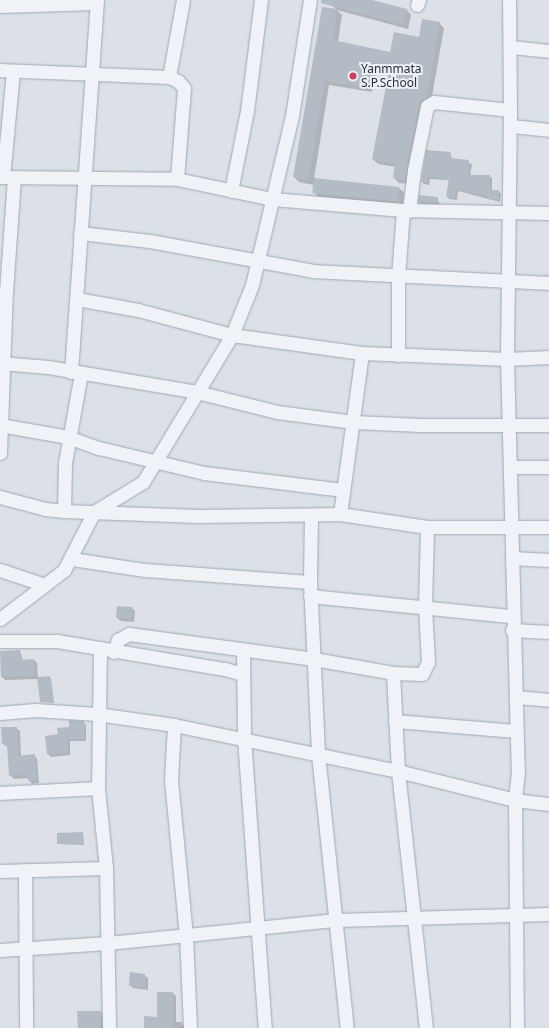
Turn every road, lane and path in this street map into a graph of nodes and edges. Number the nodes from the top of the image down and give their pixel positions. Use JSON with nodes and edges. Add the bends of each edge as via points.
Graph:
{"nodes":[{"id":1,"x":183,"y":0,"type":"edge"},
{"id":2,"x":261,"y":0,"type":"edge"},
{"id":3,"x":310,"y":0,"type":"edge"},
{"id":4,"x":509,"y":0,"type":"edge"},
{"id":5,"x":31,"y":2,"type":"edge"},
{"id":6,"x":97,"y":2,"type":"edge"},
{"id":7,"x":0,"y":6,"type":"edge"},
{"id":8,"x":511,"y":47,"type":"junction"},
{"id":9,"x":549,"y":51,"type":"edge"},
{"id":10,"x":7,"y":70,"type":"edge"},
{"id":11,"x":91,"y":75,"type":"junction"},
{"id":12,"x":169,"y":77,"type":"junction"},
{"id":13,"x":510,"y":110,"type":"junction"},
{"id":14,"x":511,"y":126,"type":"junction"},
{"id":15,"x":549,"y":130,"type":"edge"},
{"id":16,"x":6,"y":178,"type":"edge"},
{"id":17,"x":83,"y":178,"type":"junction"},
{"id":18,"x":177,"y":179,"type":"junction"},
{"id":19,"x":231,"y":191,"type":"junction"},
{"id":20,"x":272,"y":199,"type":"junction"},
{"id":21,"x":406,"y":211,"type":"junction"},
{"id":22,"x":510,"y":212,"type":"junction"},
{"id":23,"x":549,"y":213,"type":"edge"},
{"id":24,"x":80,"y":233,"type":"junction"},
{"id":25,"x":256,"y":262,"type":"junction"},
{"id":26,"x":398,"y":277,"type":"junction"},
{"id":27,"x":509,"y":282,"type":"junction"},
{"id":28,"x":549,"y":283,"type":"edge"},
{"id":29,"x":77,"y":299,"type":"junction"},
{"id":30,"x":232,"y":335,"type":"junction"},
{"id":31,"x":362,"y":353,"type":"junction"},
{"id":32,"x":398,"y":356,"type":"junction"},
{"id":33,"x":549,"y":357,"type":"edge"},
{"id":34,"x":507,"y":359,"type":"junction"},
{"id":35,"x":2,"y":363,"type":"edge"},
{"id":36,"x":76,"y":373,"type":"junction"},
{"id":37,"x":197,"y":392,"type":"junction"},
{"id":38,"x":353,"y":422,"type":"junction"},
{"id":39,"x":1,"y":425,"type":"edge"},
{"id":40,"x":549,"y":425,"type":"edge"},
{"id":41,"x":511,"y":426,"type":"junction"},
{"id":42,"x":68,"y":437,"type":"junction"},
{"id":43,"x":0,"y":453,"type":"edge"},
{"id":44,"x":154,"y":462,"type":"junction"},
{"id":45,"x":512,"y":467,"type":"junction"},
{"id":46,"x":549,"y":467,"type":"edge"},
{"id":47,"x":343,"y":490,"type":"junction"},
{"id":48,"x":0,"y":497,"type":"edge"},
{"id":49,"x":64,"y":511,"type":"junction"},
{"id":50,"x":94,"y":512,"type":"junction"},
{"id":51,"x":340,"y":514,"type":"junction"},
{"id":52,"x":311,"y":515,"type":"junction"},
{"id":53,"x":427,"y":527,"type":"junction"},
{"id":54,"x":512,"y":527,"type":"junction"},
{"id":55,"x":549,"y":527,"type":"edge"},
{"id":56,"x":512,"y":558,"type":"junction"},
{"id":57,"x":72,"y":559,"type":"junction"},
{"id":58,"x":549,"y":560,"type":"edge"},
{"id":59,"x":0,"y":570,"type":"edge"},
{"id":60,"x":310,"y":582,"type":"junction"},
{"id":61,"x":45,"y":585,"type":"junction"},
{"id":62,"x":310,"y":596,"type":"junction"},
{"id":63,"x":425,"y":606,"type":"junction"},
{"id":64,"x":512,"y":616,"type":"junction"},
{"id":65,"x":0,"y":619,"type":"edge"},
{"id":66,"x":512,"y":630,"type":"junction"},
{"id":67,"x":549,"y":632,"type":"edge"},
{"id":68,"x":0,"y":641,"type":"edge"},
{"id":69,"x":100,"y":648,"type":"junction"},
{"id":70,"x":243,"y":650,"type":"junction"},
{"id":71,"x":114,"y":652,"type":"junction"},
{"id":72,"x":314,"y":659,"type":"junction"},
{"id":73,"x":393,"y":673,"type":"junction"},
{"id":74,"x":242,"y":674,"type":"junction"},
{"id":75,"x":516,"y":697,"type":"junction"},
{"id":76,"x":549,"y":700,"type":"edge"},
{"id":77,"x":0,"y":713,"type":"edge"},
{"id":78,"x":97,"y":714,"type":"junction"},
{"id":79,"x":395,"y":721,"type":"junction"},
{"id":80,"x":174,"y":725,"type":"junction"},
{"id":81,"x":516,"y":731,"type":"junction"},
{"id":82,"x":244,"y":738,"type":"junction"},
{"id":83,"x":318,"y":754,"type":"junction"},
{"id":84,"x":398,"y":771,"type":"junction"},
{"id":85,"x":98,"y":788,"type":"junction"},
{"id":86,"x":0,"y":793,"type":"edge"},
{"id":87,"x":515,"y":800,"type":"junction"},
{"id":88,"x":549,"y":804,"type":"edge"},
{"id":89,"x":106,"y":868,"type":"junction"},
{"id":90,"x":25,"y":870,"type":"junction"},
{"id":91,"x":0,"y":871,"type":"edge"},
{"id":92,"x":549,"y":914,"type":"edge"},
{"id":93,"x":516,"y":916,"type":"junction"},
{"id":94,"x":336,"y":920,"type":"junction"},
{"id":95,"x":416,"y":920,"type":"junction"},
{"id":96,"x":259,"y":927,"type":"junction"},
{"id":97,"x":186,"y":935,"type":"junction"},
{"id":98,"x":108,"y":943,"type":"junction"},
{"id":99,"x":27,"y":949,"type":"junction"},
{"id":100,"x":0,"y":950,"type":"edge"},
{"id":101,"x":26,"y":1028,"type":"edge"},
{"id":102,"x":109,"y":1028,"type":"edge"},
{"id":103,"x":190,"y":1028,"type":"edge"},
{"id":104,"x":265,"y":1028,"type":"edge"},
{"id":105,"x":347,"y":1028,"type":"edge"},
{"id":106,"x":426,"y":1028,"type":"edge"},
{"id":107,"x":517,"y":1028,"type":"edge"}],
"edges":[{"from":1,"to":12,"type":"street"},
{"from":2,"to":19,"type":"street","via":[[247,111]]},
{"from":3,"to":20,"type":"street","via":[[292,116]]},
{"from":4,"to":8,"type":"street"},
{"from":5,"to":6,"type":"street"},
{"from":5,"to":7,"type":"street"},
{"from":6,"to":11,"type":"street"},
{"from":8,"to":9,"type":"street"},
{"from":8,"to":13,"type":"street"},
{"from":10,"to":11,"type":"street"},
{"from":10,"to":16,"type":"street"},
{"from":11,"to":12,"type":"street"},
{"from":11,"to":17,"type":"street"},
{"from":12,"to":18,"type":"street","via":[[184,88]]},
{"from":13,"to":14,"type":"street"},
{"from":13,"to":21,"type":"street","via":[[434,102],[427,106]]},
{"from":14,"to":15,"type":"street"},
{"from":14,"to":22,"type":"street"},
{"from":16,"to":17,"type":"street"},
{"from":16,"to":35,"type":"street","via":[[6,292]]},
{"from":17,"to":18,"type":"street"},
{"from":17,"to":24,"type":"street"},
{"from":18,"to":19,"type":"street"},
{"from":19,"to":20,"type":"street"},
{"from":20,"to":21,"type":"street"},
{"from":20,"to":25,"type":"street"},
{"from":21,"to":22,"type":"street"},
{"from":21,"to":26,"type":"street"},
{"from":22,"to":23,"type":"street"},
{"from":22,"to":27,"type":"street"},
{"from":24,"to":25,"type":"street","via":[[150,241]]},
{"from":24,"to":29,"type":"street"},
{"from":25,"to":26,"type":"street","via":[[313,271]]},
{"from":25,"to":30,"type":"street","via":[[247,302]]},
{"from":26,"to":27,"type":"street"},
{"from":26,"to":32,"type":"street"},
{"from":27,"to":28,"type":"street"},
{"from":27,"to":34,"type":"street"},
{"from":29,"to":30,"type":"street","via":[[138,310]]},
{"from":29,"to":36,"type":"street"},
{"from":30,"to":31,"type":"street"},
{"from":30,"to":37,"type":"street"},
{"from":31,"to":32,"type":"street"},
{"from":31,"to":38,"type":"street"},
{"from":32,"to":34,"type":"street"},
{"from":33,"to":34,"type":"street"},
{"from":34,"to":41,"type":"street"},
{"from":35,"to":36,"type":"street"},
{"from":35,"to":39,"type":"street"},
{"from":36,"to":37,"type":"street"},
{"from":36,"to":42,"type":"street"},
{"from":37,"to":38,"type":"street","via":[[277,412]]},
{"from":37,"to":44,"type":"street"},
{"from":38,"to":41,"type":"street"},
{"from":38,"to":47,"type":"street"},
{"from":39,"to":42,"type":"street"},
{"from":39,"to":43,"type":"street"},
{"from":40,"to":41,"type":"street"},
{"from":41,"to":45,"type":"street"},
{"from":42,"to":44,"type":"street"},
{"from":42,"to":49,"type":"street"},
{"from":44,"to":47,"type":"street","via":[[204,473]]},
{"from":44,"to":50,"type":"street","via":[[136,489]]},
{"from":45,"to":46,"type":"street"},
{"from":45,"to":54,"type":"street"},
{"from":47,"to":51,"type":"street"},
{"from":48,"to":49,"type":"street","via":[[45,509]]},
{"from":49,"to":50,"type":"street"},
{"from":50,"to":52,"type":"street","via":[[161,516]]},
{"from":50,"to":57,"type":"street"},
{"from":51,"to":52,"type":"street"},
{"from":51,"to":53,"type":"street"},
{"from":52,"to":60,"type":"street"},
{"from":53,"to":54,"type":"street"},
{"from":53,"to":63,"type":"street"},
{"from":54,"to":55,"type":"street"},
{"from":54,"to":56,"type":"street"},
{"from":56,"to":58,"type":"street"},
{"from":56,"to":64,"type":"street"},
{"from":57,"to":60,"type":"street","via":[[145,570]]},
{"from":57,"to":61,"type":"street","via":[[58,576]]},
{"from":59,"to":61,"type":"street"},
{"from":60,"to":62,"type":"street"},
{"from":61,"to":65,"type":"street"},
{"from":62,"to":63,"type":"street"},
{"from":62,"to":72,"type":"street"},
{"from":63,"to":64,"type":"street"},
{"from":63,"to":73,"type":"street","via":[[427,668],[422,674],[416,675]]},
{"from":64,"to":66,"type":"street"},
{"from":66,"to":67,"type":"street"},
{"from":66,"to":75,"type":"street"},
{"from":68,"to":69,"type":"street","via":[[57,641]]},
{"from":69,"to":71,"type":"street"},
{"from":69,"to":78,"type":"street"},
{"from":70,"to":71,"type":"street","via":[[128,634],[118,640]]},
{"from":70,"to":72,"type":"street"},
{"from":70,"to":74,"type":"street"},
{"from":71,"to":74,"type":"street","via":[[225,669]]},
{"from":72,"to":73,"type":"street"},
{"from":72,"to":83,"type":"street"},
{"from":73,"to":79,"type":"street"},
{"from":74,"to":82,"type":"street"},
{"from":75,"to":76,"type":"street"},
{"from":75,"to":81,"type":"street"},
{"from":77,"to":78,"type":"street","via":[[35,710]]},
{"from":78,"to":80,"type":"street"},
{"from":78,"to":85,"type":"street"},
{"from":79,"to":81,"type":"street"},
{"from":79,"to":84,"type":"street"},
{"from":80,"to":82,"type":"street"},
{"from":80,"to":97,"type":"street","via":[[171,780]]},
{"from":81,"to":87,"type":"street"},
{"from":82,"to":83,"type":"street"},
{"from":82,"to":96,"type":"street"},
{"from":83,"to":84,"type":"street"},
{"from":83,"to":94,"type":"street"},
{"from":84,"to":87,"type":"street"},
{"from":84,"to":95,"type":"street"},
{"from":85,"to":86,"type":"street"},
{"from":85,"to":89,"type":"street"},
{"from":87,"to":88,"type":"street"},
{"from":87,"to":93,"type":"street"},
{"from":89,"to":90,"type":"street"},
{"from":89,"to":98,"type":"street"},
{"from":90,"to":91,"type":"street"},
{"from":90,"to":99,"type":"street"},
{"from":92,"to":93,"type":"street"},
{"from":93,"to":95,"type":"street"},
{"from":93,"to":107,"type":"street"},
{"from":94,"to":95,"type":"street"},
{"from":94,"to":96,"type":"street"},
{"from":94,"to":105,"type":"street"},
{"from":95,"to":106,"type":"street"},
{"from":96,"to":97,"type":"street"},
{"from":96,"to":104,"type":"street"},
{"from":97,"to":98,"type":"street"},
{"from":97,"to":103,"type":"street"},
{"from":98,"to":99,"type":"street"},
{"from":98,"to":102,"type":"street"},
{"from":99,"to":100,"type":"street"},
{"from":99,"to":101,"type":"street"}]}
